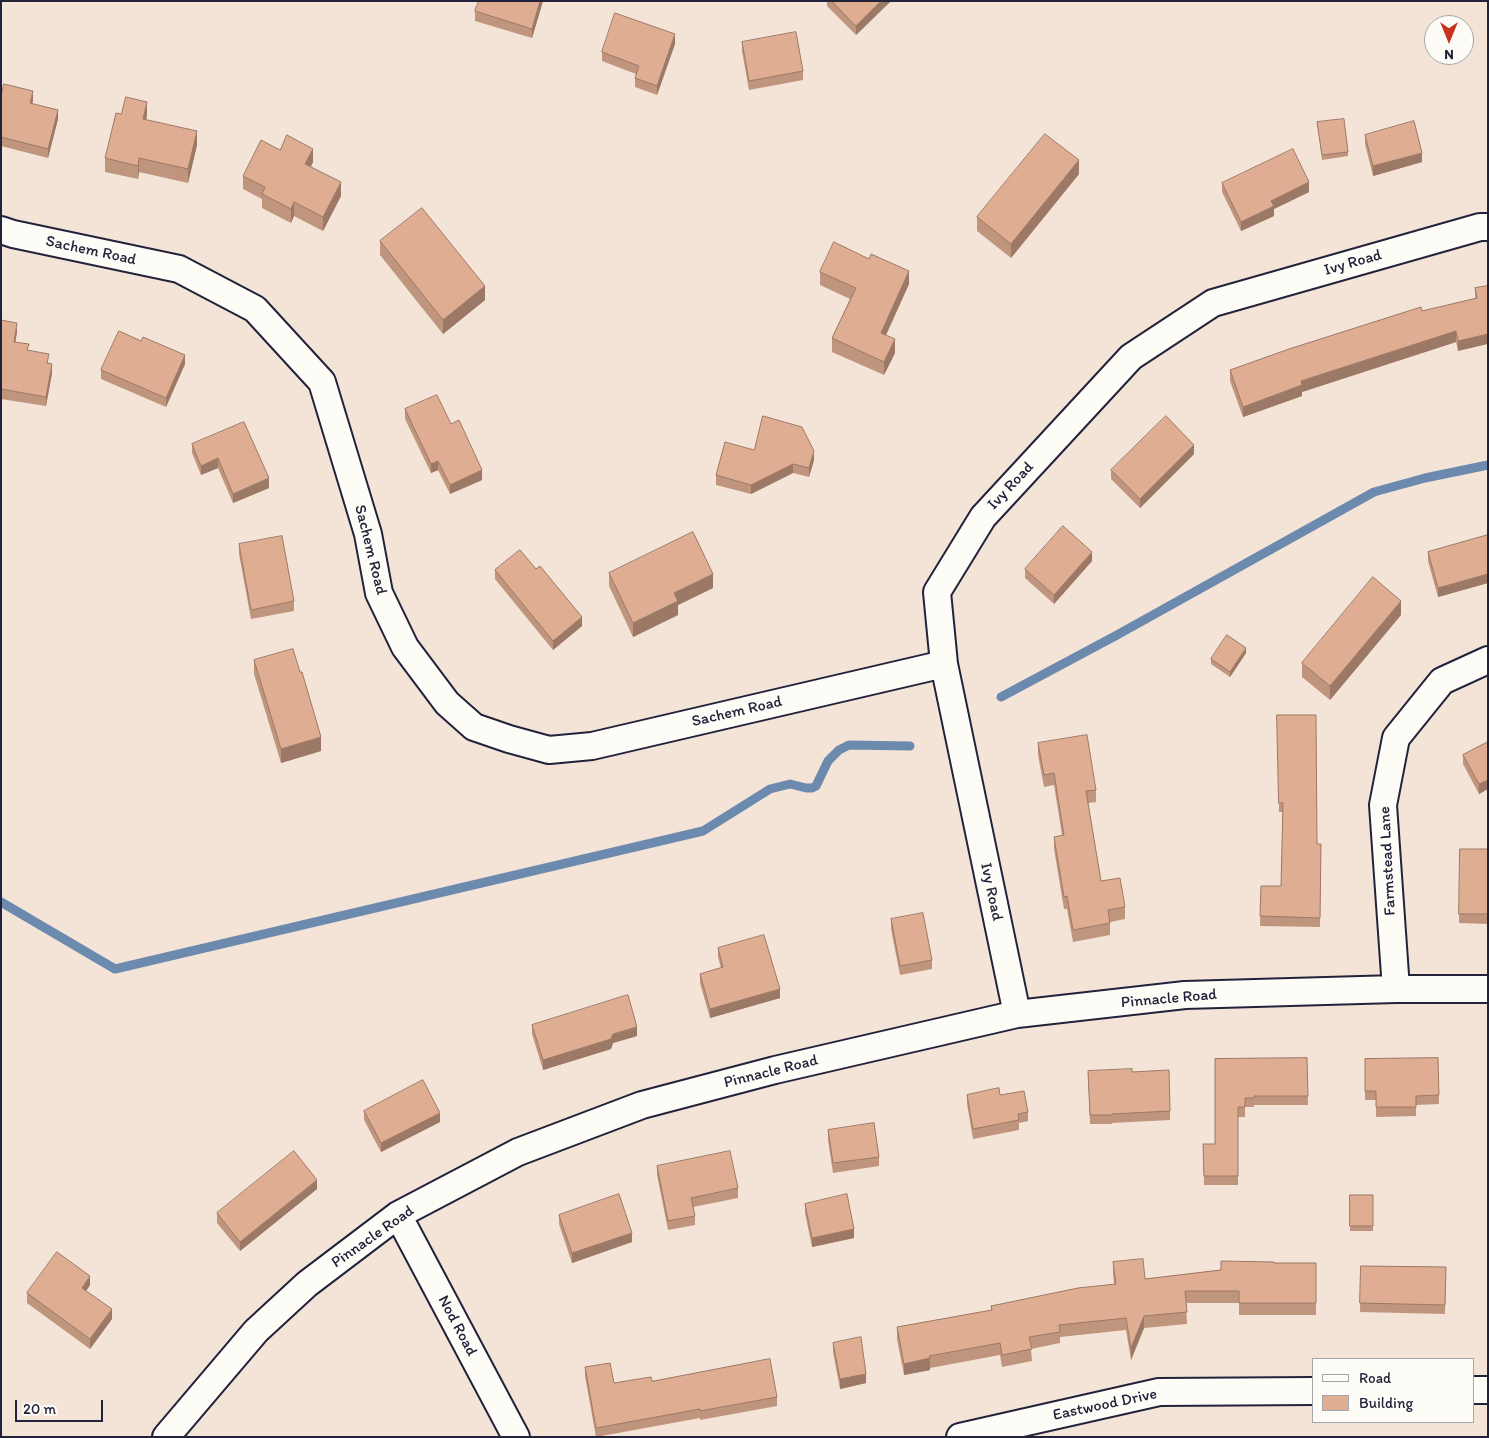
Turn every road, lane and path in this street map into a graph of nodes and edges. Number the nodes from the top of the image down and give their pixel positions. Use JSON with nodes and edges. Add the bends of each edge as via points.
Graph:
{"nodes":[{"id":1,"x":1488,"y":227,"type":"edge"},
{"id":2,"x":1,"y":230,"type":"edge"},
{"id":3,"x":1488,"y":660,"type":"edge"},
{"id":4,"x":944,"y":664,"type":"junction"},
{"id":5,"x":1396,"y":989,"type":"junction"},
{"id":6,"x":1488,"y":990,"type":"edge"},
{"id":7,"x":1017,"y":1014,"type":"junction"},
{"id":8,"x":398,"y":1215,"type":"junction"},
{"id":9,"x":1474,"y":1390,"type":"edge"},
{"id":10,"x":1488,"y":1390,"type":"edge"},
{"id":11,"x":1312,"y":1391,"type":"edge"},
{"id":12,"x":166,"y":1437,"type":"edge"},
{"id":13,"x":516,"y":1437,"type":"edge"},
{"id":14,"x":960,"y":1437,"type":"edge"}],
"edges":[{"from":1,"to":4,"type":"street","name":"Ivy Road","via":[[1213,304],[1131,357],[983,517],[938,592]]},
{"from":2,"to":4,"type":"street","name":"Sachem Road","via":[[179,269],[255,309],[322,382],[368,534],[379,593],[405,647],[447,703],[474,727],[549,750],[592,746]]},
{"from":3,"to":5,"type":"street","name":"Farmstead Lane","via":[[1442,682],[1396,738],[1383,805]]},
{"from":4,"to":7,"type":"street","name":"Ivy Road"},
{"from":5,"to":6,"type":"street","name":"Pinnacle Road"},
{"from":5,"to":7,"type":"street","name":"Pinnacle Road","via":[[1185,996]]},
{"from":7,"to":8,"type":"street","name":"Pinnacle Road","via":[[775,1070],[642,1105],[518,1152]]},
{"from":8,"to":12,"type":"street","name":"Pinnacle Road","via":[[308,1284],[256,1332]]},
{"from":8,"to":13,"type":"street","name":"Nod Road"},
{"from":9,"to":10,"type":"street"},
{"from":11,"to":14,"type":"street","name":"Eastwood Drive","via":[[1159,1392]]}]}
